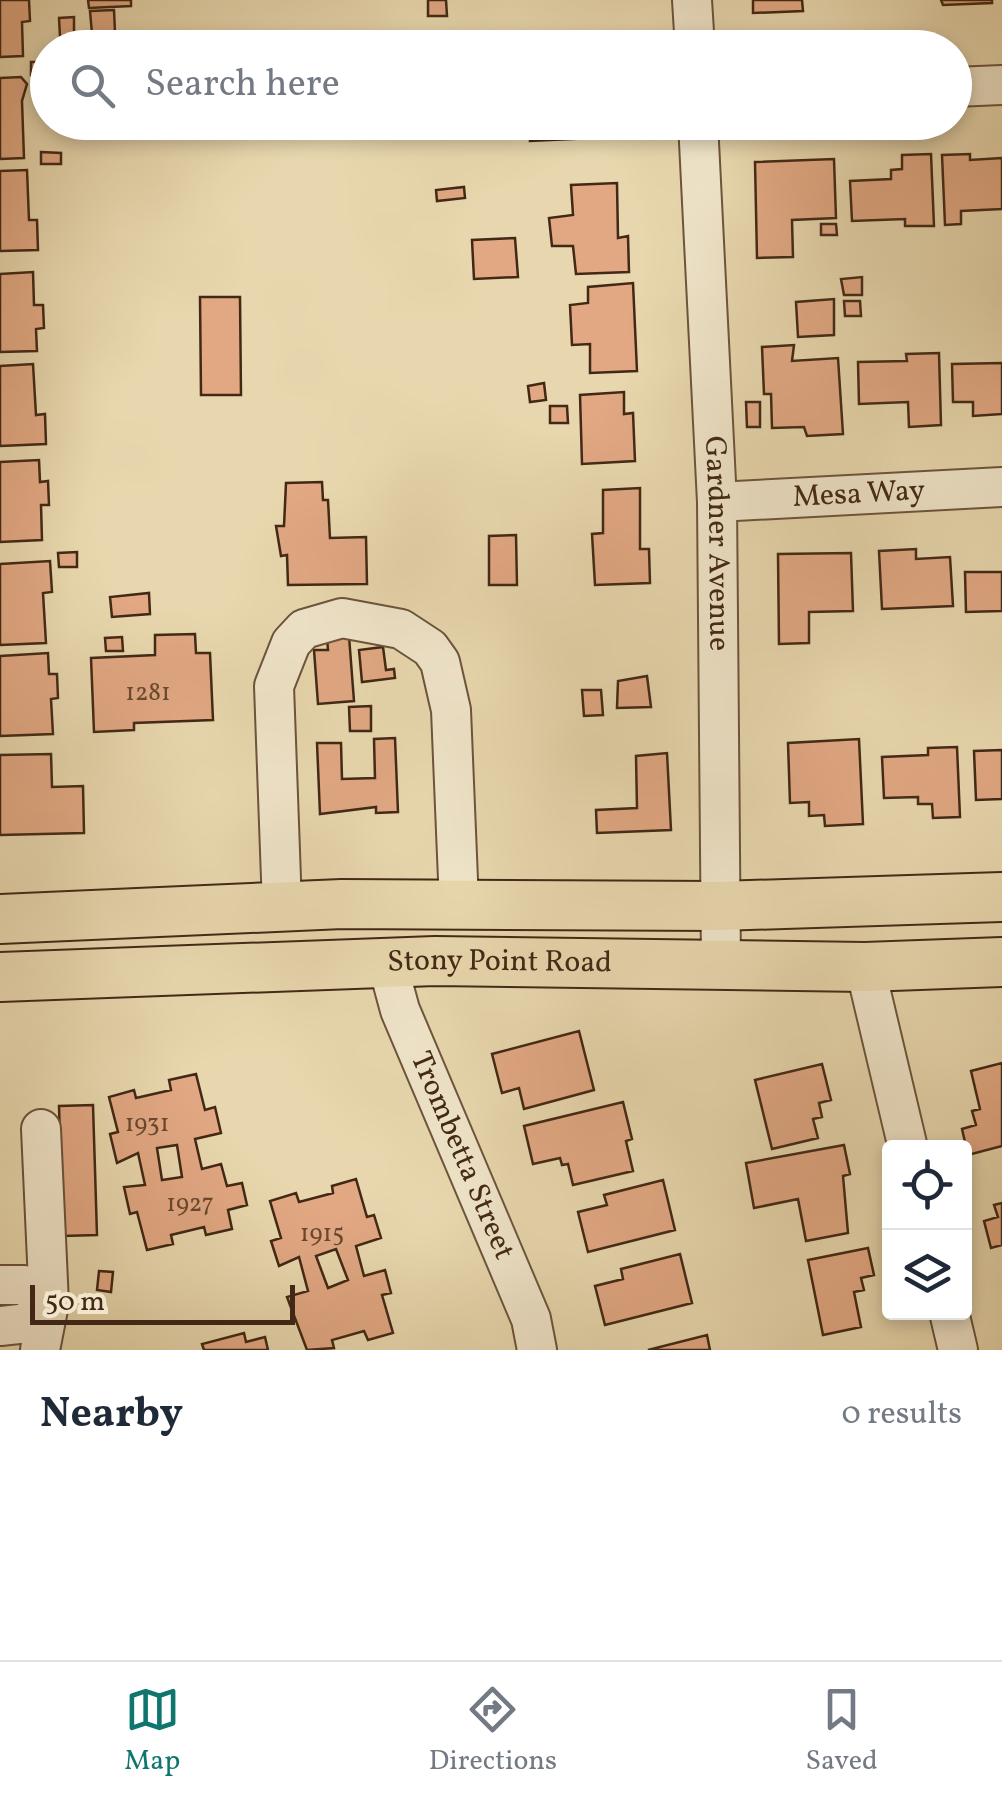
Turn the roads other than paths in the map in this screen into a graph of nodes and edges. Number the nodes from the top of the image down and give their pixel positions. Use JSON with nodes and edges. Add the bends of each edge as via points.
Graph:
{"nodes":[{"id":1,"x":692,"y":0,"type":"edge"},
{"id":2,"x":693,"y":30,"type":"edge"},
{"id":3,"x":1002,"y":85,"type":"edge"},
{"id":4,"x":972,"y":86,"type":"edge"},
{"id":5,"x":699,"y":140,"type":"edge"},
{"id":6,"x":1002,"y":487,"type":"edge"},
{"id":7,"x":717,"y":502,"type":"junction"},
{"id":8,"x":1002,"y":897,"type":"edge"},
{"id":9,"x":459,"y":904,"type":"junction"},
{"id":10,"x":282,"y":906,"type":"junction"},
{"id":11,"x":720,"y":906,"type":"junction"},
{"id":12,"x":0,"y":919,"type":"edge"},
{"id":13,"x":387,"y":962,"type":"junction"},
{"id":14,"x":1002,"y":962,"type":"edge"},
{"id":15,"x":722,"y":964,"type":"junction"},
{"id":16,"x":865,"y":967,"type":"junction"},
{"id":17,"x":0,"y":977,"type":"edge"},
{"id":18,"x":41,"y":1129,"type":"dead end"},
{"id":19,"x":906,"y":1140,"type":"edge"},
{"id":20,"x":0,"y":1285,"type":"edge"},
{"id":21,"x":49,"y":1304,"type":"junction"},
{"id":22,"x":950,"y":1320,"type":"edge"},
{"id":23,"x":0,"y":1326,"type":"edge"},
{"id":24,"x":40,"y":1350,"type":"edge"},
{"id":25,"x":537,"y":1350,"type":"edge"},
{"id":26,"x":958,"y":1350,"type":"edge"}],
"edges":[{"from":1,"to":2,"type":"street"},
{"from":3,"to":4,"type":"street"},
{"from":5,"to":7,"type":"street","name":"Gardner Avenue"},
{"from":6,"to":7,"type":"street","name":"Mesa Way"},
{"from":7,"to":11,"type":"street","name":"Gardner Avenue"},
{"from":8,"to":11,"type":"main road","name":"Stony Point Road"},
{"from":9,"to":10,"type":"main road","name":"Stony Point Road"},
{"from":9,"to":10,"type":"street","via":[[451,710],[440,662],[402,629],[342,618],[304,630],[291,643],[274,686]]},
{"from":9,"to":11,"type":"main road","name":"Stony Point Road"},
{"from":10,"to":12,"type":"main road","name":"Stony Point Road"},
{"from":11,"to":15,"type":"street","name":"Gardner Avenue"},
{"from":13,"to":15,"type":"main road","name":"Stony Point Road"},
{"from":13,"to":17,"type":"main road","name":"Stony Point Road"},
{"from":13,"to":25,"type":"street","name":"Trombetta Street","via":[[400,1010],[531,1319]]},
{"from":14,"to":16,"type":"main road","name":"Stony Point Road"},
{"from":15,"to":16,"type":"main road","name":"Stony Point Road"},
{"from":16,"to":19,"type":"street"},
{"from":18,"to":21,"type":"street"},
{"from":20,"to":21,"type":"street","via":[[24,1285]]},
{"from":21,"to":23,"type":"street","via":[[28,1323]]},
{"from":21,"to":24,"type":"street"},
{"from":22,"to":26,"type":"street"}]}
